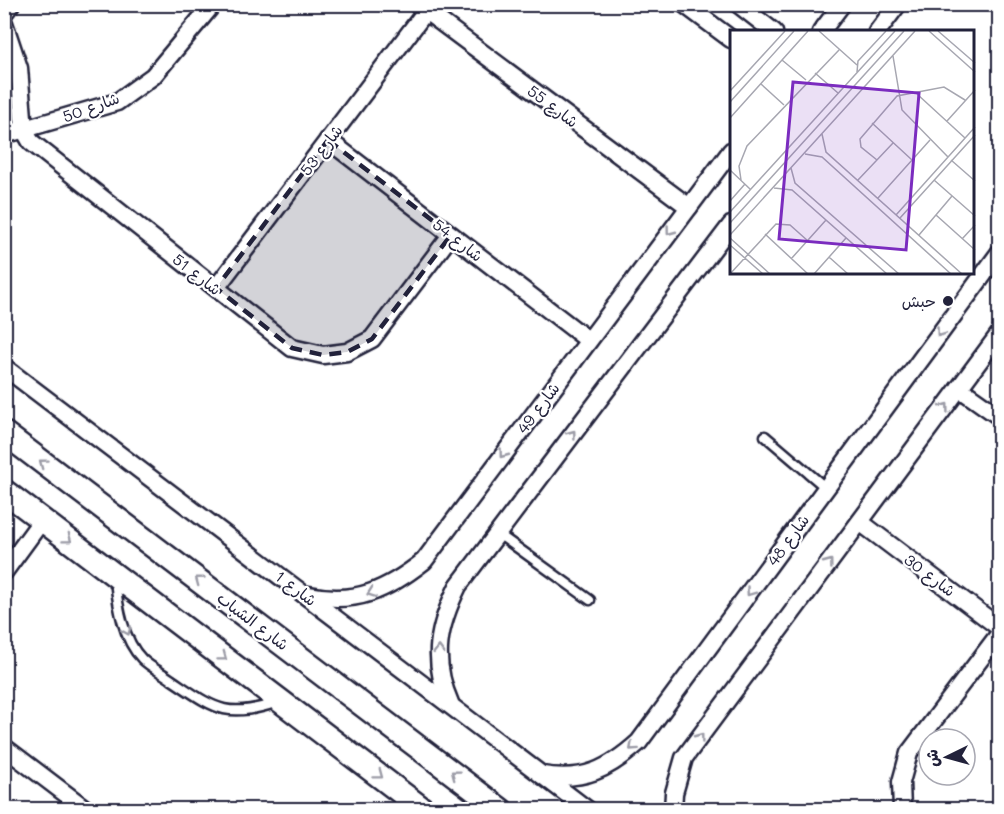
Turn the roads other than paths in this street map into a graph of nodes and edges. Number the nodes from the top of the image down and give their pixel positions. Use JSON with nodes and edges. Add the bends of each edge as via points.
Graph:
{"nodes":[{"id":1,"x":11,"y":4,"type":"edge"},
{"id":2,"x":213,"y":4,"type":"edge"},
{"id":3,"x":684,"y":4,"type":"edge"},
{"id":4,"x":738,"y":4,"type":"edge"},
{"id":5,"x":842,"y":4,"type":"edge"},
{"id":6,"x":898,"y":4,"type":"edge"},
{"id":7,"x":422,"y":8,"type":"edge"},
{"id":8,"x":4,"y":13,"type":"edge"},
{"id":9,"x":4,"y":23,"type":"edge"},
{"id":10,"x":771,"y":30,"type":"edge"},
{"id":11,"x":822,"y":30,"type":"edge"},
{"id":12,"x":878,"y":30,"type":"edge"},
{"id":13,"x":730,"y":38,"type":"edge"},
{"id":14,"x":24,"y":130,"type":"junction"},
{"id":15,"x":4,"y":135,"type":"edge"},
{"id":16,"x":328,"y":140,"type":"junction"},
{"id":17,"x":730,"y":152,"type":"edge"},
{"id":18,"x":689,"y":207,"type":"junction"},
{"id":19,"x":730,"y":226,"type":"edge"},
{"id":20,"x":451,"y":235,"type":"junction"},
{"id":21,"x":999,"y":252,"type":"edge"},
{"id":22,"x":216,"y":288,"type":"junction"},
{"id":23,"x":999,"y":333,"type":"edge"},
{"id":24,"x":588,"y":340,"type":"junction"},
{"id":25,"x":4,"y":367,"type":"edge"},
{"id":26,"x":959,"y":387,"type":"junction"},
{"id":27,"x":999,"y":417,"type":"edge"},
{"id":28,"x":4,"y":433,"type":"edge"},
{"id":29,"x":765,"y":436,"type":"dead end"},
{"id":30,"x":826,"y":488,"type":"junction"},
{"id":31,"x":4,"y":491,"type":"edge"},
{"id":32,"x":42,"y":520,"type":"junction"},
{"id":33,"x":860,"y":522,"type":"junction"},
{"id":34,"x":497,"y":533,"type":"junction"},
{"id":35,"x":4,"y":572,"type":"edge"},
{"id":36,"x":114,"y":574,"type":"junction"},
{"id":37,"x":304,"y":594,"type":"junction"},
{"id":38,"x":590,"y":600,"type":"dead end"},
{"id":39,"x":999,"y":628,"type":"edge"},
{"id":40,"x":999,"y":633,"type":"edge"},
{"id":41,"x":281,"y":701,"type":"junction"},
{"id":42,"x":452,"y":706,"type":"junction"},
{"id":43,"x":4,"y":747,"type":"edge"},
{"id":44,"x":542,"y":774,"type":"junction"},
{"id":45,"x":87,"y":810,"type":"edge"},
{"id":46,"x":424,"y":810,"type":"edge"},
{"id":47,"x":501,"y":810,"type":"edge"},
{"id":48,"x":588,"y":810,"type":"edge"},
{"id":49,"x":673,"y":810,"type":"edge"},
{"id":50,"x":902,"y":810,"type":"edge"}],
"edges":[{"from":1,"to":8,"type":"street"},
{"from":2,"to":14,"type":"street","name":"شارع 50","via":[[153,76],[117,102]]},
{"from":3,"to":13,"type":"street"},
{"from":4,"to":10,"type":"street"},
{"from":5,"to":11,"type":"street"},
{"from":6,"to":12,"type":"street"},
{"from":7,"to":16,"type":"street","name":"شارع 53"},
{"from":7,"to":18,"type":"street","name":"شارع 55"},
{"from":9,"to":14,"type":"street","via":[[19,68]]},
{"from":14,"to":15,"type":"street","name":"شارع 50"},
{"from":14,"to":22,"type":"street","name":"شارع 51","via":[[31,142]]},
{"from":16,"to":20,"type":"street","name":"شارع 54"},
{"from":16,"to":22,"type":"street","name":"شارع 53"},
{"from":17,"to":18,"type":"street","name":"شارع 49"},
{"from":18,"to":24,"type":"street","name":"شارع 49","one_way":true},
{"from":34,"to":19,"type":"street","one_way":true},
{"from":20,"to":22,"type":"street","name":"شارع 51","via":[[372,339],[347,352],[322,355],[292,348]]},
{"from":20,"to":24,"type":"street","name":"شارع 54"},
{"from":21,"to":30,"type":"street","name":"شارع 48","one_way":true},
{"from":23,"to":26,"type":"street"},
{"from":24,"to":37,"type":"street","name":"شارع 49","one_way":true,"via":[[424,561],[396,583],[364,596],[328,599]]},
{"from":25,"to":37,"type":"street","name":"شارع 1"},
{"from":26,"to":27,"type":"street"},
{"from":33,"to":26,"type":"street","one_way":true},
{"from":47,"to":28,"type":"street","name":"شارع الشباب","one_way":true},
{"from":29,"to":30,"type":"lane"},
{"from":30,"to":44,"type":"street","name":"شارع 48","one_way":true,"via":[[639,742],[616,762],[589,774],[560,778]]},
{"from":31,"to":32,"type":"street"},
{"from":32,"to":35,"type":"street"},
{"from":32,"to":36,"type":"street","one_way":true},
{"from":33,"to":39,"type":"street","name":"شارع 30"},
{"from":49,"to":33,"type":"street","one_way":true,"via":[[684,758]]},
{"from":34,"to":38,"type":"lane"},
{"from":42,"to":34,"type":"street","one_way":true,"via":[[442,685],[438,651],[443,617],[458,585]]},
{"from":36,"to":41,"type":"street","one_way":true},
{"from":36,"to":41,"type":"lane","one_way":true,"via":[[124,623],[141,658],[213,708],[248,710]]},
{"from":37,"to":42,"type":"street","name":"شارع 1"},
{"from":40,"to":50,"type":"street","via":[[909,753],[901,782]]},
{"from":41,"to":46,"type":"street","one_way":true},
{"from":42,"to":44,"type":"street","name":"شارع 1"},
{"from":43,"to":45,"type":"street"},
{"from":44,"to":48,"type":"street","name":"شارع 1"}]}
